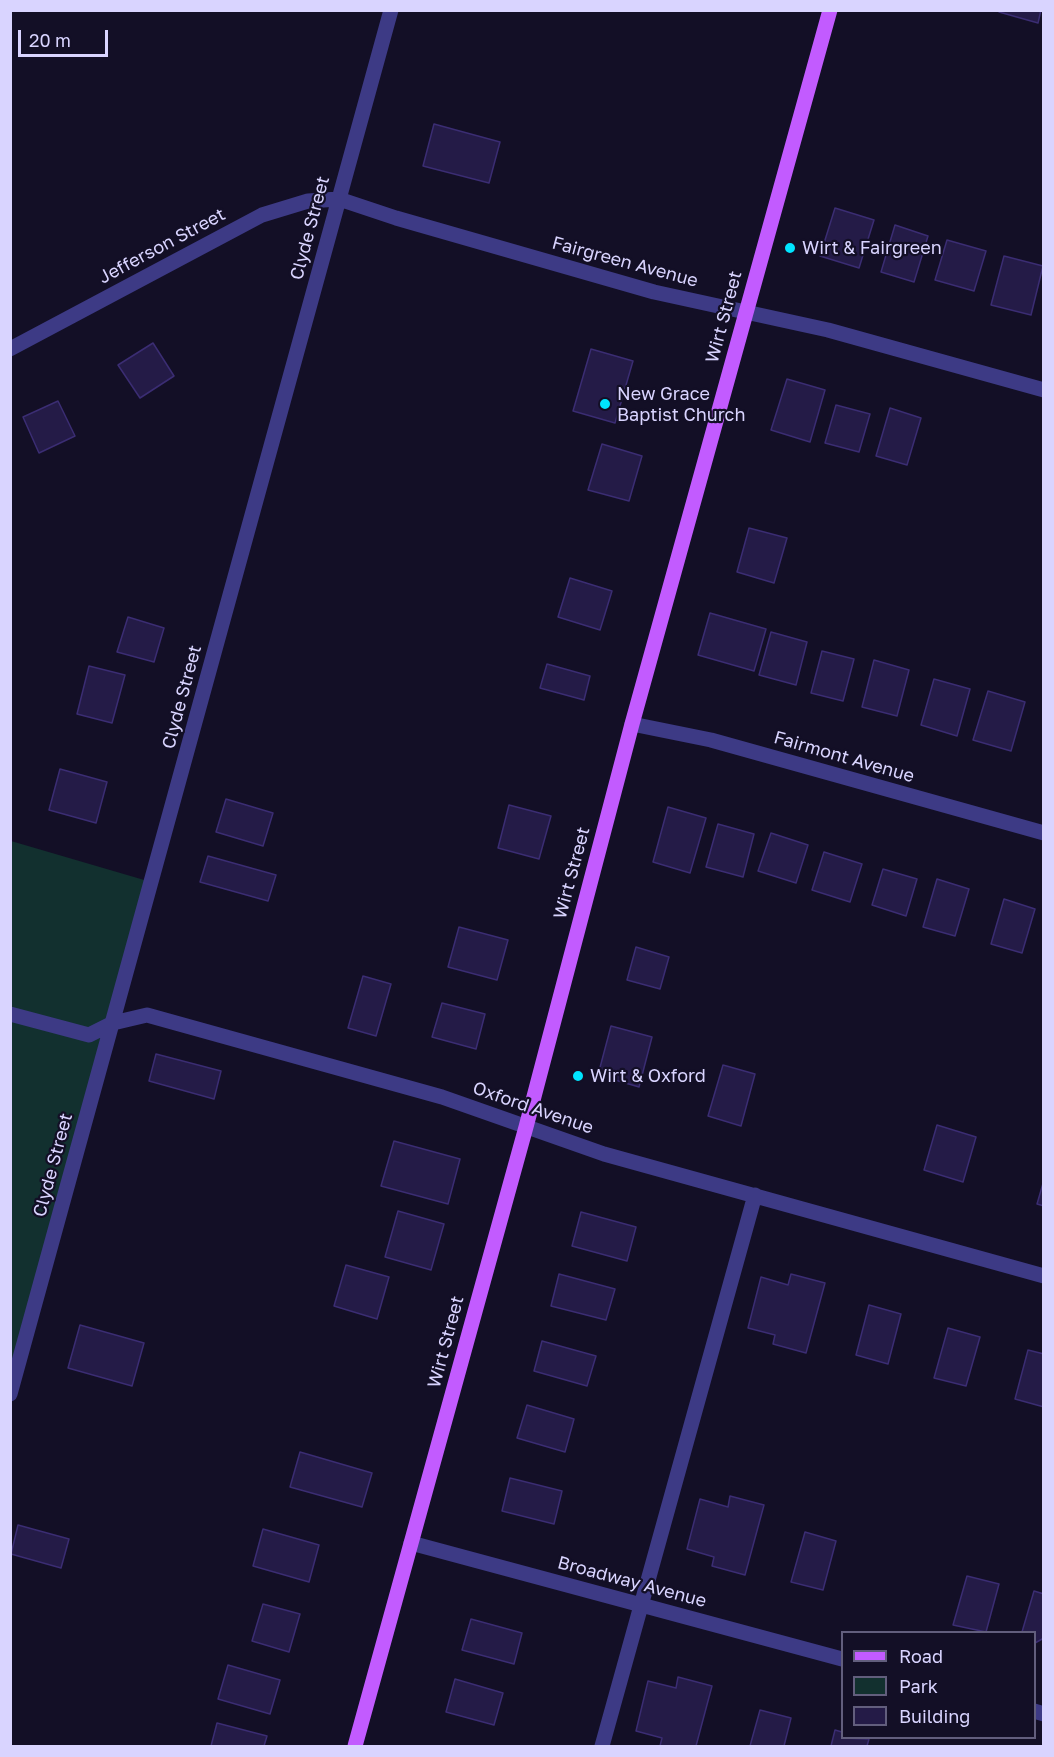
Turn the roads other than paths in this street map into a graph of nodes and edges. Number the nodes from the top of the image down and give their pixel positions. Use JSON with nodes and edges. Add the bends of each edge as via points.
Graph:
{"nodes":[{"id":1,"x":391,"y":10,"type":"edge"},
{"id":2,"x":830,"y":10,"type":"edge"},
{"id":3,"x":339,"y":199,"type":"junction"},
{"id":4,"x":746,"y":312,"type":"junction"},
{"id":5,"x":10,"y":349,"type":"edge"},
{"id":6,"x":1044,"y":390,"type":"edge"},
{"id":7,"x":632,"y":724,"type":"junction"},
{"id":8,"x":1044,"y":832,"type":"edge"},
{"id":9,"x":10,"y":1014,"type":"edge"},
{"id":10,"x":112,"y":1023,"type":"junction"},
{"id":11,"x":526,"y":1127,"type":"junction"},
{"id":12,"x":755,"y":1195,"type":"junction"},
{"id":13,"x":1044,"y":1276,"type":"edge"},
{"id":14,"x":10,"y":1394,"type":"edge"},
{"id":15,"x":411,"y":1543,"type":"junction"},
{"id":16,"x":641,"y":1605,"type":"junction"},
{"id":17,"x":841,"y":1658,"type":"edge"},
{"id":18,"x":355,"y":1746,"type":"edge"},
{"id":19,"x":602,"y":1746,"type":"edge"}],
"edges":[{"from":1,"to":3,"type":"street","name":"Clyde Street"},
{"from":2,"to":4,"type":"main road","name":"Wirt Street"},
{"from":3,"to":4,"type":"street","name":"Fairgreen Avenue","via":[[654,292]]},
{"from":3,"to":5,"type":"street","name":"Jefferson Street","via":[[308,201],[262,215]]},
{"from":3,"to":10,"type":"street","name":"Clyde Street"},
{"from":4,"to":6,"type":"street","name":"Fairgreen Avenue","via":[[828,330]]},
{"from":4,"to":7,"type":"main road","name":"Wirt Street"},
{"from":7,"to":8,"type":"street","name":"Fairmont Avenue","via":[[711,740]]},
{"from":7,"to":11,"type":"main road","name":"Wirt Street"},
{"from":9,"to":10,"type":"street","name":"Oxford Avenue","via":[[88,1035]]},
{"from":10,"to":11,"type":"street","name":"Oxford Avenue","via":[[147,1015],[442,1097]]},
{"from":10,"to":14,"type":"street","name":"Clyde Street"},
{"from":11,"to":12,"type":"street","name":"Oxford Avenue","via":[[604,1154]]},
{"from":11,"to":15,"type":"main road","name":"Wirt Street"},
{"from":12,"to":13,"type":"street","name":"Oxford Avenue"},
{"from":12,"to":16,"type":"street"},
{"from":15,"to":16,"type":"street","name":"Broadway Avenue"},
{"from":15,"to":18,"type":"main road","name":"Wirt Street"},
{"from":16,"to":17,"type":"street","name":"Broadway Avenue"},
{"from":16,"to":19,"type":"street"}]}
